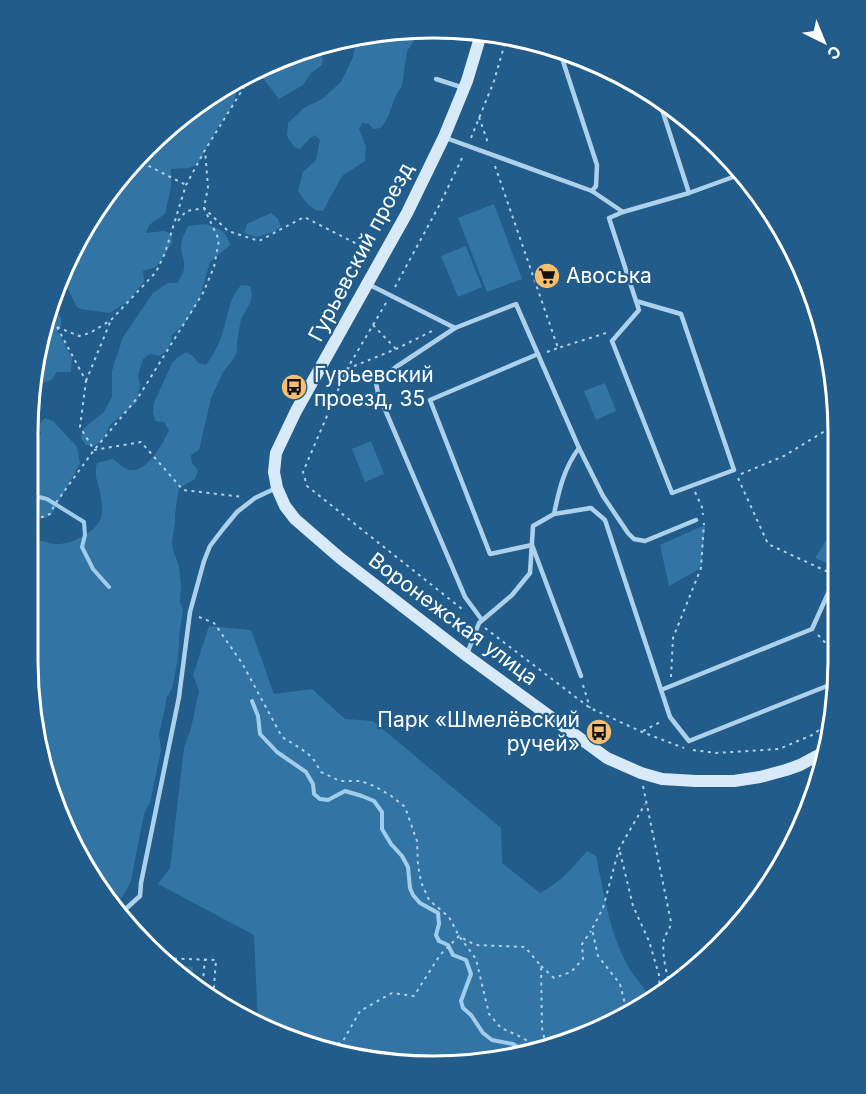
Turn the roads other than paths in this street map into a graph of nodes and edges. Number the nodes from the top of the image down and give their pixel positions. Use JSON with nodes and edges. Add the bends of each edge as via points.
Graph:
{"nodes":[{"id":1,"x":479,"y":40,"type":"edge"},
{"id":2,"x":562,"y":59,"type":"edge"},
{"id":3,"x":436,"y":79,"type":"dead end"},
{"id":4,"x":464,"y":88,"type":"junction"},
{"id":5,"x":662,"y":111,"type":"edge"},
{"id":6,"x":444,"y":137,"type":"junction"},
{"id":7,"x":734,"y":177,"type":"edge"},
{"id":8,"x":592,"y":191,"type":"junction"},
{"id":9,"x":689,"y":193,"type":"junction"},
{"id":10,"x":623,"y":212,"type":"junction"},
{"id":11,"x":368,"y":284,"type":"junction"},
{"id":12,"x":636,"y":301,"type":"junction"},
{"id":13,"x":455,"y":328,"type":"junction"},
{"id":14,"x":538,"y":354,"type":"junction"},
{"id":15,"x":579,"y":448,"type":"junction"},
{"id":16,"x":278,"y":488,"type":"junction"},
{"id":17,"x":554,"y":514,"type":"junction"},
{"id":18,"x":295,"y":519,"type":"joint"},
{"id":19,"x":696,"y":520,"type":"dead end"},
{"id":20,"x":532,"y":545,"type":"junction"},
{"id":21,"x":828,"y":592,"type":"edge"},
{"id":22,"x":481,"y":621,"type":"junction"},
{"id":23,"x":466,"y":656,"type":"junction"},
{"id":24,"x":581,"y":676,"type":"road end"},
{"id":25,"x":828,"y":686,"type":"edge"},
{"id":26,"x":661,"y":690,"type":"junction"},
{"id":27,"x":817,"y":756,"type":"edge"},
{"id":28,"x":125,"y":909,"type":"edge"}],
"edges":[{"from":1,"to":4,"type":"street","name":"Гурьевский проезд"},
{"from":2,"to":8,"type":"lane","via":[[597,165]]},
{"from":3,"to":4,"type":"lane"},
{"from":4,"to":6,"type":"street","name":"Гурьевский проезд"},
{"from":5,"to":9,"type":"lane"},
{"from":6,"to":8,"type":"lane"},
{"from":6,"to":11,"type":"street","name":"Гурьевский проезд"},
{"from":7,"to":9,"type":"lane"},
{"from":8,"to":10,"type":"lane"},
{"from":9,"to":10,"type":"lane"},
{"from":10,"to":12,"type":"lane","via":[[609,218]]},
{"from":11,"to":13,"type":"lane"},
{"from":11,"to":16,"type":"street","name":"Гурьевский проезд","via":[[276,453],[274,472]]},
{"from":12,"to":12,"type":"lane","via":[[681,314],[734,470],[672,493],[612,341],[639,310]]},
{"from":13,"to":14,"type":"lane","via":[[516,304]]},
{"from":13,"to":22,"type":"lane","via":[[376,383],[465,597]]},
{"from":14,"to":15,"type":"lane"},
{"from":14,"to":20,"type":"lane","via":[[430,400],[490,554]]},
{"from":15,"to":17,"type":"lane","via":[[561,481]]},
{"from":15,"to":19,"type":"lane","via":[[603,496],[634,538],[645,541]]},
{"from":16,"to":18,"type":"street","name":"Гурьевский проезд"},
{"from":16,"to":28,"type":"lane","via":[[237,512],[210,546],[204,561],[190,612],[140,896]]},
{"from":17,"to":20,"type":"lane","via":[[533,526]]},
{"from":17,"to":26,"type":"lane","via":[[591,508],[605,520]]},
{"from":18,"to":23,"type":"street","name":"Воронежская улица"},
{"from":20,"to":22,"type":"lane","via":[[531,573]]},
{"from":20,"to":24,"type":"lane"},
{"from":21,"to":26,"type":"lane","via":[[812,629]]},
{"from":22,"to":23,"type":"lane"},
{"from":23,"to":27,"type":"street","name":"Воронежская улица","via":[[608,758],[662,779],[734,781],[800,765]]},
{"from":25,"to":26,"type":"lane","via":[[689,741],[670,717]]}]}
